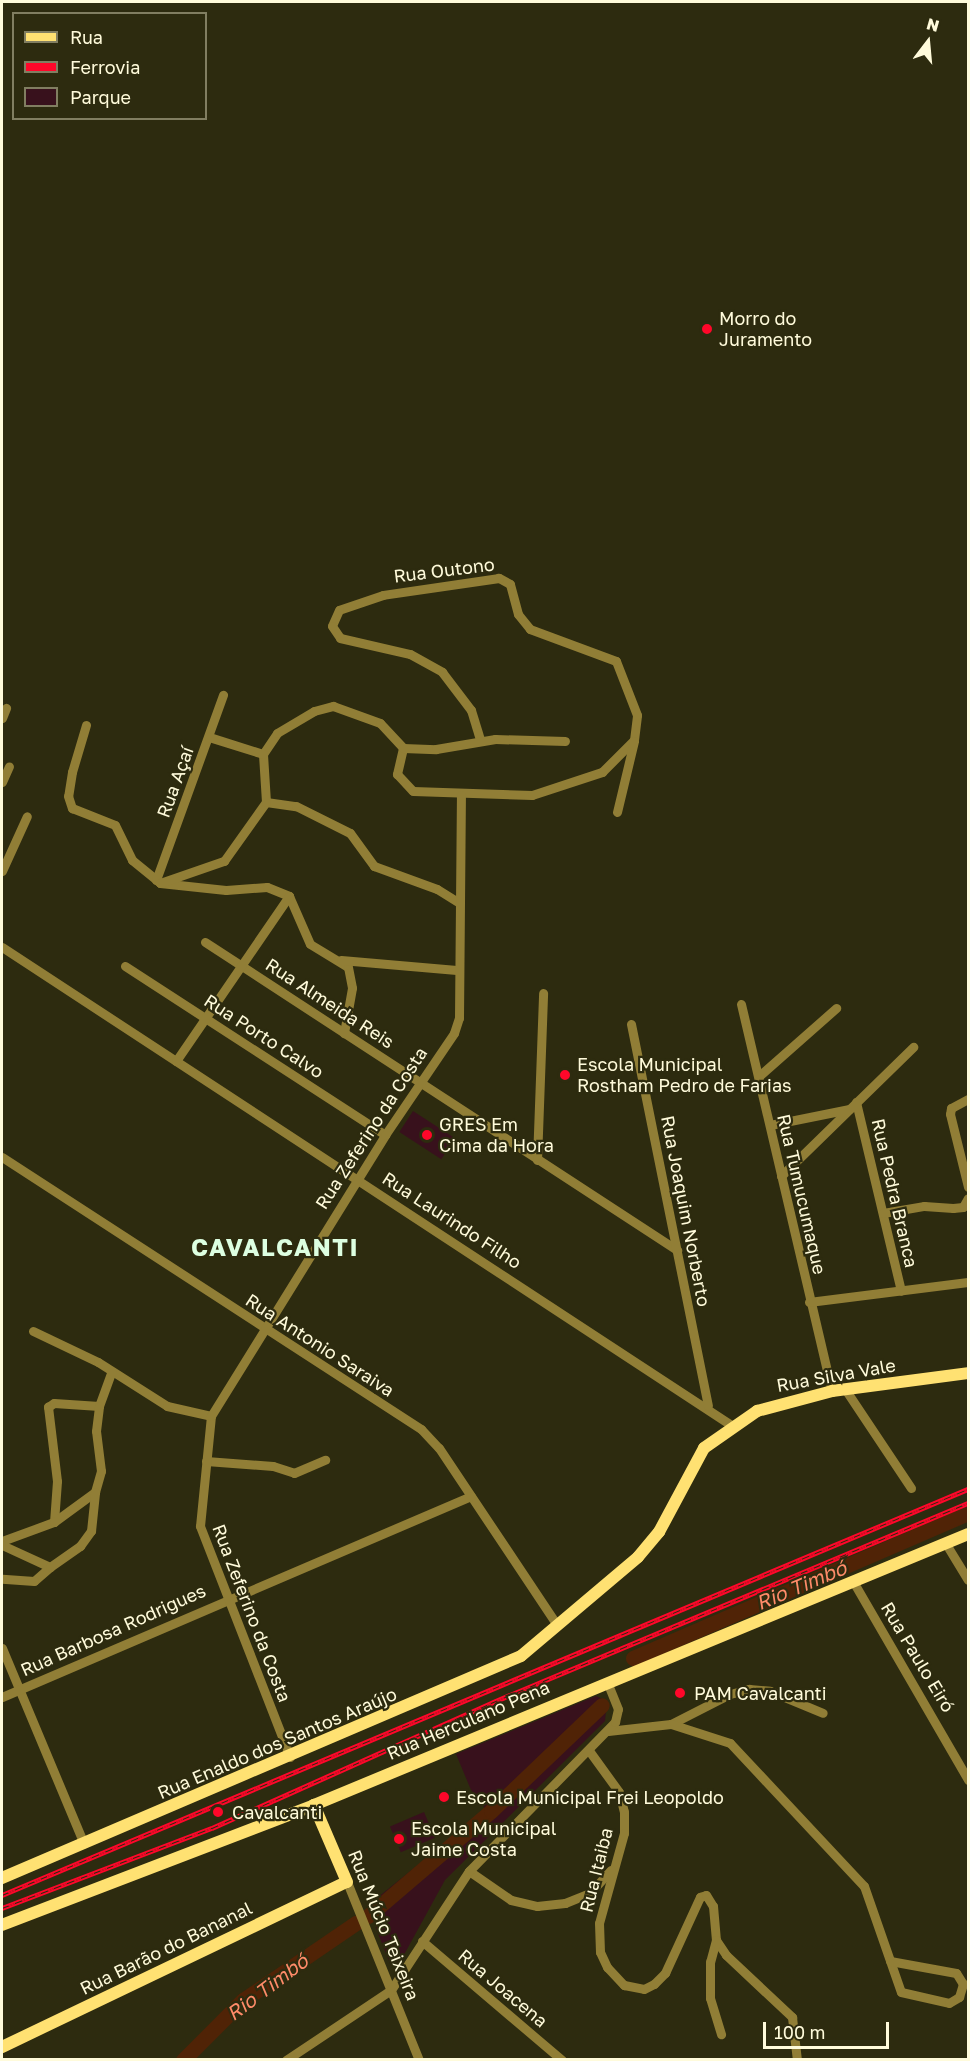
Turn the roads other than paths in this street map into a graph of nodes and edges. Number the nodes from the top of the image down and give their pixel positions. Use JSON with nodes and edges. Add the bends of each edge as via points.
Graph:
{"nodes":[{"id":1,"x":223,"y":695,"type":"dead end"},
{"id":2,"x":6,"y":708,"type":"dead end"},
{"id":3,"x":2,"y":718,"type":"edge"},
{"id":4,"x":86,"y":725,"type":"dead end"},
{"id":5,"x":209,"y":737,"type":"junction"},
{"id":6,"x":480,"y":740,"type":"junction"},
{"id":7,"x":634,"y":740,"type":"junction"},
{"id":8,"x":565,"y":741,"type":"dead end"},
{"id":9,"x":403,"y":748,"type":"junction"},
{"id":10,"x":263,"y":754,"type":"junction"},
{"id":11,"x":9,"y":766,"type":"dead end"},
{"id":12,"x":2,"y":782,"type":"edge"},
{"id":13,"x":461,"y":795,"type":"junction"},
{"id":14,"x":266,"y":802,"type":"junction"},
{"id":15,"x":617,"y":812,"type":"dead end"},
{"id":16,"x":27,"y":816,"type":"dead end"},
{"id":17,"x":2,"y":871,"type":"edge"},
{"id":18,"x":158,"y":882,"type":"junction"},
{"id":19,"x":289,"y":896,"type":"junction"},
{"id":20,"x":459,"y":903,"type":"junction"},
{"id":21,"x":205,"y":942,"type":"dead end"},
{"id":22,"x":2,"y":947,"type":"edge"},
{"id":23,"x":341,"y":960,"type":"junction"},
{"id":24,"x":239,"y":963,"type":"junction"},
{"id":25,"x":125,"y":966,"type":"dead end"},
{"id":26,"x":457,"y":969,"type":"junction"},
{"id":27,"x":543,"y":993,"type":"dead end"},
{"id":28,"x":741,"y":1004,"type":"dead end"},
{"id":29,"x":836,"y":1008,"type":"dead end"},
{"id":30,"x":205,"y":1017,"type":"junction"},
{"id":31,"x":631,"y":1024,"type":"dead end"},
{"id":32,"x":344,"y":1033,"type":"junction"},
{"id":33,"x":913,"y":1047,"type":"dead end"},
{"id":34,"x":176,"y":1061,"type":"junction"},
{"id":35,"x":759,"y":1076,"type":"junction"},
{"id":36,"x":418,"y":1082,"type":"junction"},
{"id":37,"x":969,"y":1099,"type":"edge"},
{"id":38,"x":856,"y":1102,"type":"junction"},
{"id":39,"x":849,"y":1109,"type":"junction"},
{"id":40,"x":770,"y":1125,"type":"junction"},
{"id":41,"x":385,"y":1134,"type":"junction"},
{"id":42,"x":2,"y":1157,"type":"edge"},
{"id":43,"x":537,"y":1160,"type":"junction"},
{"id":44,"x":781,"y":1176,"type":"junction"},
{"id":45,"x":358,"y":1179,"type":"junction"},
{"id":46,"x":969,"y":1187,"type":"edge"},
{"id":47,"x":969,"y":1198,"type":"edge"},
{"id":48,"x":883,"y":1213,"type":"junction"},
{"id":49,"x":677,"y":1250,"type":"junction"},
{"id":50,"x":969,"y":1282,"type":"edge"},
{"id":51,"x":901,"y":1291,"type":"junction"},
{"id":52,"x":810,"y":1302,"type":"junction"},
{"id":53,"x":264,"y":1328,"type":"junction"},
{"id":54,"x":33,"y":1331,"type":"dead end"},
{"id":55,"x":112,"y":1371,"type":"junction"},
{"id":56,"x":969,"y":1373,"type":"edge"},
{"id":57,"x":845,"y":1389,"type":"junction"},
{"id":58,"x":832,"y":1391,"type":"junction"},
{"id":59,"x":708,"y":1405,"type":"junction"},
{"id":60,"x":99,"y":1406,"type":"junction"},
{"id":61,"x":211,"y":1416,"type":"junction"},
{"id":62,"x":731,"y":1425,"type":"junction"},
{"id":63,"x":325,"y":1460,"type":"dead end"},
{"id":64,"x":206,"y":1461,"type":"junction"},
{"id":65,"x":911,"y":1488,"type":"dead end"},
{"id":66,"x":95,"y":1492,"type":"junction"},
{"id":67,"x":471,"y":1496,"type":"junction"},
{"id":68,"x":54,"y":1522,"type":"junction"},
{"id":69,"x":969,"y":1534,"type":"edge"},
{"id":70,"x":2,"y":1543,"type":"edge"},
{"id":71,"x":946,"y":1544,"type":"junction"},
{"id":72,"x":50,"y":1567,"type":"junction"},
{"id":73,"x":2,"y":1579,"type":"edge"},
{"id":74,"x":969,"y":1580,"type":"edge"},
{"id":75,"x":854,"y":1583,"type":"junction"},
{"id":76,"x":226,"y":1598,"type":"junction"},
{"id":77,"x":557,"y":1625,"type":"junction"},
{"id":78,"x":2,"y":1648,"type":"edge"},
{"id":79,"x":607,"y":1682,"type":"junction"},
{"id":80,"x":19,"y":1689,"type":"junction"},
{"id":81,"x":2,"y":1696,"type":"edge"},
{"id":82,"x":823,"y":1713,"type":"dead end"},
{"id":83,"x":671,"y":1724,"type":"junction"},
{"id":84,"x":608,"y":1731,"type":"junction"},
{"id":85,"x":590,"y":1752,"type":"junction"},
{"id":86,"x":290,"y":1757,"type":"junction"},
{"id":87,"x":969,"y":1780,"type":"edge"},
{"id":88,"x":314,"y":1805,"type":"junction"},
{"id":89,"x":84,"y":1844,"type":"junction"},
{"id":90,"x":613,"y":1868,"type":"junction"},
{"id":91,"x":470,"y":1871,"type":"junction"},
{"id":92,"x":2,"y":1878,"type":"edge"},
{"id":93,"x":346,"y":1882,"type":"junction"},
{"id":94,"x":2,"y":1925,"type":"edge"},
{"id":95,"x":716,"y":1940,"type":"junction"},
{"id":96,"x":422,"y":1941,"type":"junction"},
{"id":97,"x":890,"y":1961,"type":"junction"},
{"id":98,"x":391,"y":1990,"type":"junction"},
{"id":99,"x":721,"y":2034,"type":"dead end"},
{"id":100,"x":2,"y":2047,"type":"edge"},
{"id":101,"x":286,"y":2060,"type":"edge"},
{"id":102,"x":419,"y":2060,"type":"edge"},
{"id":103,"x":562,"y":2060,"type":"edge"},
{"id":104,"x":797,"y":2060,"type":"edge"}],
"edges":[{"from":1,"to":5,"type":"street","name":"Rua Açaí"},
{"from":2,"to":3,"type":"street"},
{"from":4,"to":18,"type":"street","via":[[72,772],[70,802],[78,811],[115,825],[132,860]]},
{"from":5,"to":10,"type":"street"},
{"from":5,"to":18,"type":"street","name":"Rua Açaí"},
{"from":6,"to":7,"type":"street","name":"Rua Outono","via":[[471,710],[441,672],[410,654],[334,634],[334,616],[339,610],[431,586],[506,580],[521,621],[530,629],[609,657],[621,667],[637,715]]},
{"from":6,"to":8,"type":"street"},
{"from":6,"to":9,"type":"street","via":[[436,749]]},
{"from":7,"to":13,"type":"street","via":[[602,771],[551,792]]},
{"from":7,"to":15,"type":"street"},
{"from":9,"to":10,"type":"street","via":[[380,723],[333,706],[314,711],[277,733]]},
{"from":9,"to":13,"type":"street","via":[[397,774],[406,788]]},
{"from":10,"to":14,"type":"street"},
{"from":11,"to":12,"type":"street"},
{"from":13,"to":20,"type":"street","name":"Rua Zeferino da Costa"},
{"from":14,"to":18,"type":"street","via":[[224,861]]},
{"from":14,"to":20,"type":"street","via":[[296,806],[350,833],[374,866],[437,889]]},
{"from":16,"to":17,"type":"street"},
{"from":18,"to":19,"type":"street","via":[[226,890],[267,887]]},
{"from":19,"to":23,"type":"street","via":[[310,944]]},
{"from":19,"to":24,"type":"street"},
{"from":20,"to":26,"type":"street","name":"Rua Zeferino da Costa"},
{"from":21,"to":24,"type":"street","name":"Rua Almeida Reis"},
{"from":22,"to":34,"type":"street","name":"Rua Laurindo Filho"},
{"from":23,"to":26,"type":"street"},
{"from":23,"to":32,"type":"street","via":[[348,967],[352,988]]},
{"from":24,"to":30,"type":"street"},
{"from":24,"to":32,"type":"street","name":"Rua Almeida Reis"},
{"from":25,"to":30,"type":"street","name":"Rua Porto Calvo"},
{"from":26,"to":36,"type":"street","name":"Rua Zeferino da Costa","via":[[459,1018]]},
{"from":27,"to":43,"type":"street"},
{"from":28,"to":35,"type":"street","name":"Rua Tumucumaque"},
{"from":29,"to":35,"type":"street"},
{"from":30,"to":34,"type":"street"},
{"from":30,"to":41,"type":"street","name":"Rua Porto Calvo"},
{"from":31,"to":49,"type":"street","name":"Rua Joaquim Norberto"},
{"from":32,"to":36,"type":"street","name":"Rua Almeida Reis"},
{"from":33,"to":38,"type":"street"},
{"from":34,"to":45,"type":"street","name":"Rua Laurindo Filho"},
{"from":35,"to":40,"type":"street","name":"Rua Tumucumaque"},
{"from":36,"to":41,"type":"street","name":"Rua Zeferino da Costa"},
{"from":36,"to":43,"type":"street","name":"Rua Almeida Reis"},
{"from":37,"to":46,"type":"street","via":[[955,1105],[950,1114]]},
{"from":38,"to":39,"type":"street"},
{"from":38,"to":48,"type":"street","name":"Rua Pedra Branca"},
{"from":39,"to":40,"type":"street"},
{"from":39,"to":44,"type":"street"},
{"from":40,"to":44,"type":"street","name":"Rua Tumucumaque"},
{"from":41,"to":45,"type":"street","name":"Rua Zeferino da Costa"},
{"from":42,"to":53,"type":"street","name":"Rua Antonio Saraiva"},
{"from":43,"to":49,"type":"street","name":"Rua Almeida Reis"},
{"from":44,"to":52,"type":"street","name":"Rua Tumucumaque"},
{"from":45,"to":53,"type":"street","name":"Rua Zeferino da Costa"},
{"from":45,"to":59,"type":"street","name":"Rua Laurindo Filho"},
{"from":47,"to":48,"type":"street","via":[[963,1207],[924,1206]]},
{"from":48,"to":51,"type":"street","name":"Rua Pedra Branca"},
{"from":49,"to":59,"type":"street","name":"Rua Joaquim Norberto"},
{"from":50,"to":51,"type":"street"},
{"from":51,"to":52,"type":"street"},
{"from":52,"to":58,"type":"street","name":"Rua Tumucumaque"},
{"from":53,"to":61,"type":"street","name":"Rua Zeferino da Costa"},
{"from":53,"to":67,"type":"street","name":"Rua Antonio Saraiva","via":[[421,1429]]},
{"from":54,"to":55,"type":"street"},
{"from":55,"to":60,"type":"street"},
{"from":55,"to":61,"type":"street","via":[[167,1407]]},
{"from":56,"to":57,"type":"main road","name":"Rua Silva Vale"},
{"from":57,"to":58,"type":"main road","name":"Rua Silva Vale"},
{"from":57,"to":65,"type":"street"},
{"from":58,"to":62,"type":"main road","name":"Rua Silva Vale","via":[[775,1403]]},
{"from":59,"to":62,"type":"street","name":"Rua Laurindo Filho"},
{"from":60,"to":66,"type":"street","via":[[96,1431],[101,1471]]},
{"from":60,"to":68,"type":"street","via":[[54,1403],[48,1407],[57,1481]]},
{"from":61,"to":64,"type":"street","name":"Rua Zeferino da Costa"},
{"from":62,"to":77,"type":"main road","name":"Rua Silva Vale","via":[[694,1461],[652,1542]]},
{"from":63,"to":64,"type":"street","via":[[294,1473],[273,1466]]},
{"from":64,"to":76,"type":"street","name":"Rua Zeferino da Costa","via":[[200,1526]]},
{"from":66,"to":68,"type":"street"},
{"from":66,"to":72,"type":"street","via":[[91,1531],[80,1546]]},
{"from":67,"to":76,"type":"street","name":"Rua Barbosa Rodrigues"},
{"from":67,"to":77,"type":"street","name":"Rua Antonio Saraiva"},
{"from":68,"to":70,"type":"street"},
{"from":69,"to":71,"type":"main road","name":"Rua Herculano Pena"},
{"from":70,"to":72,"type":"street"},
{"from":71,"to":74,"type":"street"},
{"from":71,"to":75,"type":"main road","name":"Rua Herculano Pena"},
{"from":72,"to":73,"type":"street","via":[[34,1581]]},
{"from":75,"to":79,"type":"main road","name":"Rua Herculano Pena"},
{"from":75,"to":87,"type":"street","name":"Rua Paulo Eiró"},
{"from":76,"to":80,"type":"street","name":"Rua Barbosa Rodrigues"},
{"from":76,"to":86,"type":"street","name":"Rua Zeferino da Costa"},
{"from":77,"to":86,"type":"main road","name":"Rua Enaldo dos Santos Araújo","via":[[500,1668]]},
{"from":78,"to":80,"type":"street"},
{"from":79,"to":84,"type":"street","via":[[618,1709]]},
{"from":79,"to":88,"type":"main road","name":"Rua Herculano Pena"},
{"from":80,"to":81,"type":"street","name":"Rua Barbosa Rodrigues"},
{"from":80,"to":89,"type":"street"},
{"from":82,"to":83,"type":"street","via":[[770,1690],[749,1689],[729,1694]]},
{"from":83,"to":84,"type":"street"},
{"from":83,"to":97,"type":"street","via":[[730,1743],[833,1848],[864,1886]]},
{"from":84,"to":85,"type":"street"},
{"from":85,"to":90,"type":"street","name":"Rua Itaiba","via":[[620,1792],[624,1812],[624,1833]]},
{"from":85,"to":91,"type":"street"},
{"from":86,"to":89,"type":"main road","name":"Rua Enaldo dos Santos Araújo"},
{"from":88,"to":93,"type":"main road","name":"Rua Múcio Teixeira"},
{"from":88,"to":94,"type":"main road","name":"Rua Herculano Pena"},
{"from":89,"to":92,"type":"main road","name":"Rua Enaldo dos Santos Araújo"},
{"from":90,"to":91,"type":"street","via":[[590,1893],[565,1903],[537,1906],[511,1900]]},
{"from":90,"to":95,"type":"street","name":"Rua Itaiba","via":[[598,1940],[607,1967],[624,1985],[644,1989],[660,1979],[703,1894],[713,1906]]},
{"from":91,"to":96,"type":"street"},
{"from":93,"to":98,"type":"street","name":"Rua Múcio Teixeira"},
{"from":93,"to":100,"type":"main road","name":"Rua Barão do Bananal"},
{"from":95,"to":99,"type":"street","via":[[710,1962],[710,1998]]},
{"from":95,"to":104,"type":"street","via":[[740,1970],[792,2017]]},
{"from":96,"to":98,"type":"street"},
{"from":96,"to":103,"type":"street","name":"Rua Joacena"},
{"from":97,"to":97,"type":"street","via":[[903,1994],[949,2002],[959,1997],[963,1984],[956,1973]]},
{"from":98,"to":101,"type":"street"},
{"from":98,"to":102,"type":"street","name":"Rua Múcio Teixeira"}]}
